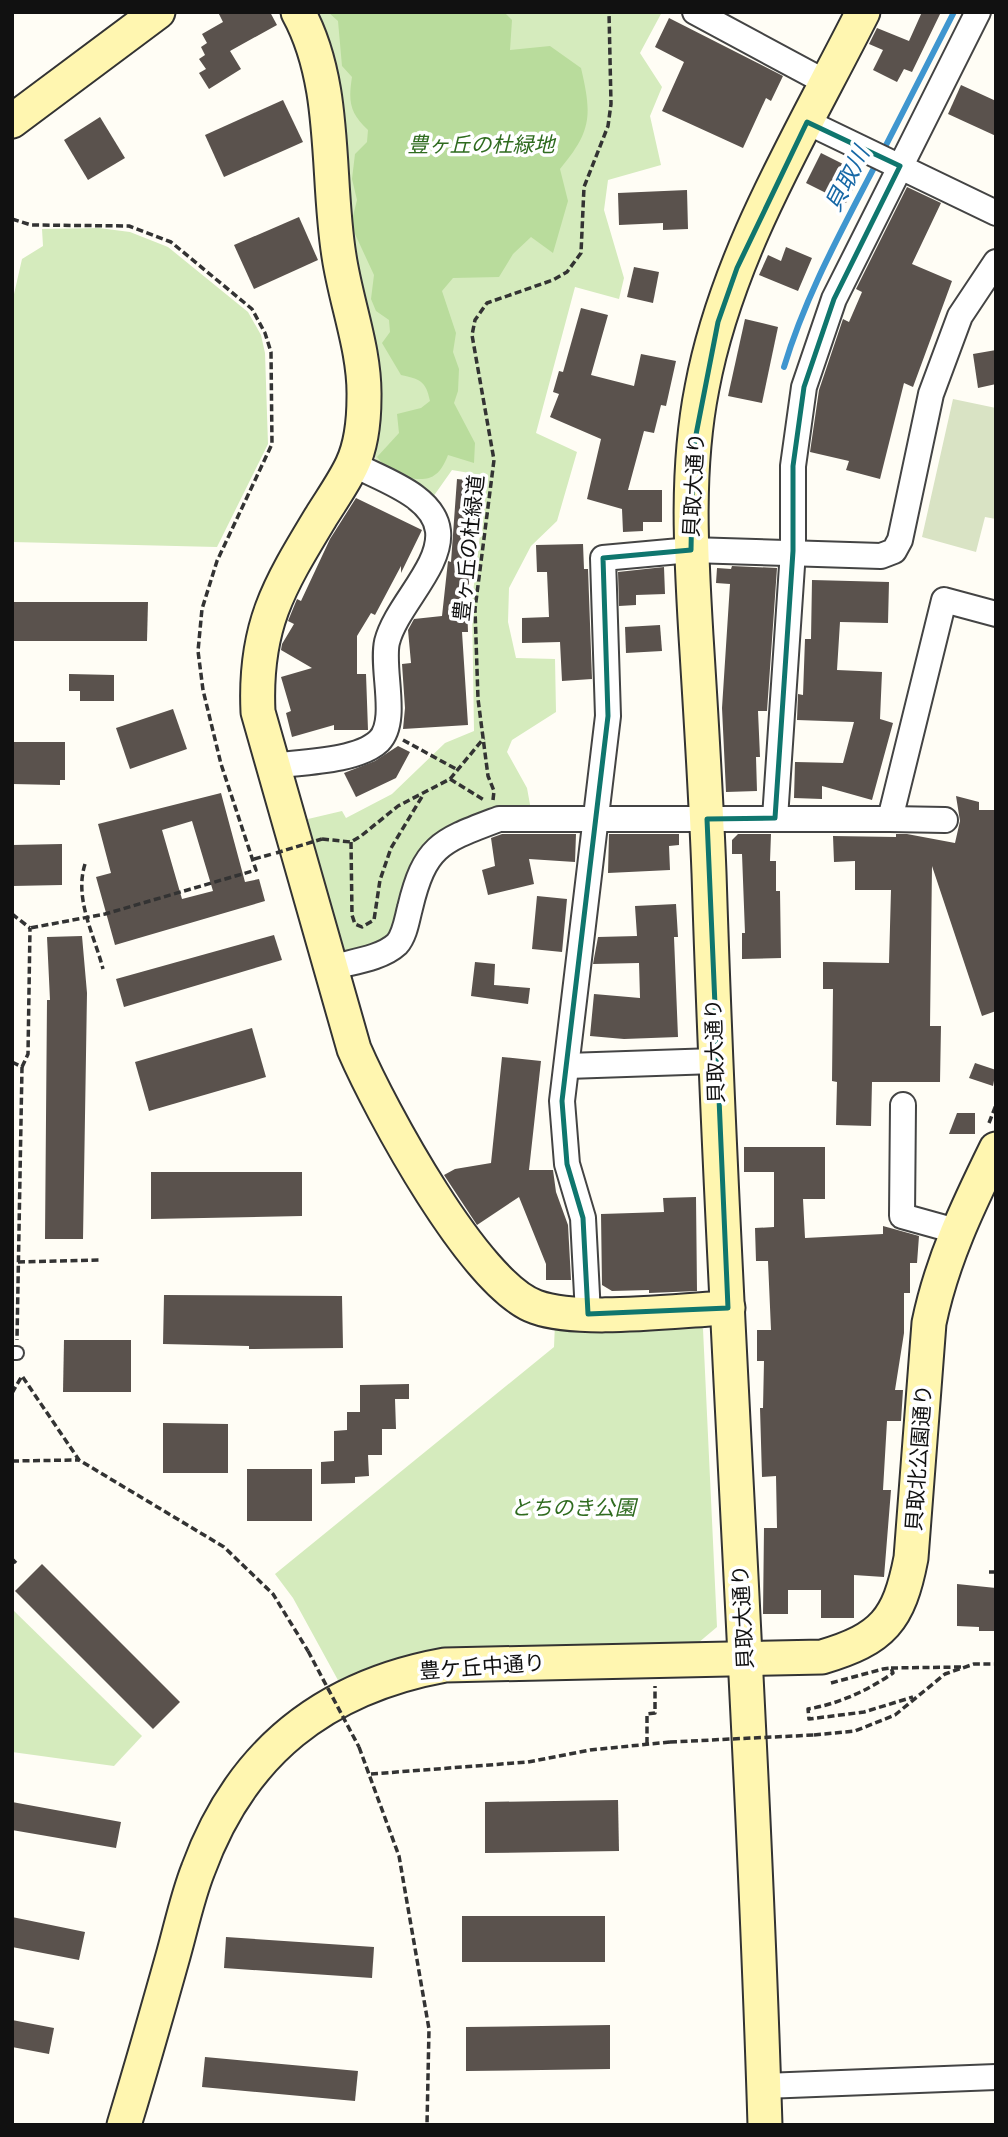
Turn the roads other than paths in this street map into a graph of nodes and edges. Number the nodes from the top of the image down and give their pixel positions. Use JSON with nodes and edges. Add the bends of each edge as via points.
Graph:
{"nodes":[{"id":1,"x":298,"y":12,"type":"edge"},
{"id":2,"x":695,"y":12,"type":"edge"},
{"id":3,"x":863,"y":12,"type":"edge"},
{"id":4,"x":978,"y":12,"type":"edge"},
{"id":5,"x":157,"y":13,"type":"edge"},
{"id":6,"x":827,"y":83,"type":"junction"},
{"id":7,"x":12,"y":121,"type":"edge"},
{"id":8,"x":807,"y":122,"type":"junction"},
{"id":9,"x":896,"y":165,"type":"junction"},
{"id":10,"x":996,"y":213,"type":"edge"},
{"id":11,"x":996,"y":262,"type":"edge"},
{"id":12,"x":353,"y":464,"type":"junction"},
{"id":13,"x":691,"y":550,"type":"junction"},
{"id":14,"x":793,"y":551,"type":"junction"},
{"id":15,"x":996,"y":614,"type":"edge"},
{"id":16,"x":271,"y":766,"type":"junction"},
{"id":17,"x":775,"y":818,"type":"junction"},
{"id":18,"x":597,"y":819,"type":"junction"},
{"id":19,"x":707,"y":819,"type":"junction"},
{"id":20,"x":890,"y":819,"type":"junction"},
{"id":21,"x":945,"y":820,"type":"dead end"},
{"id":22,"x":330,"y":968,"type":"junction"},
{"id":23,"x":715,"y":1061,"type":"junction"},
{"id":24,"x":566,"y":1066,"type":"junction"},
{"id":25,"x":903,"y":1105,"type":"dead end"},
{"id":26,"x":996,"y":1149,"type":"edge"},
{"id":27,"x":956,"y":1231,"type":"junction"},
{"id":28,"x":728,"y":1308,"type":"junction"},
{"id":29,"x":588,"y":1314,"type":"junction"},
{"id":30,"x":745,"y":1658,"type":"junction"},
{"id":31,"x":996,"y":2077,"type":"edge"},
{"id":32,"x":764,"y":2086,"type":"junction"},
{"id":33,"x":124,"y":2125,"type":"edge"},
{"id":34,"x":765,"y":2125,"type":"edge"}],
"edges":[{"from":1,"to":12,"type":"street","via":[[319,58],[339,256],[363,370],[363,419]]},
{"from":2,"to":6,"type":"street"},
{"from":3,"to":6,"type":"street","name":"貝取大通り"},
{"from":4,"to":9,"type":"street"},
{"from":5,"to":7,"type":"street"},
{"from":6,"to":8,"type":"street","name":"貝取大通り"},
{"from":8,"to":9,"type":"street"},
{"from":8,"to":13,"type":"street","name":"貝取大通り","via":[[737,268],[718,322],[693,450]]},
{"from":9,"to":10,"type":"street"},
{"from":9,"to":14,"type":"street","via":[[834,299],[804,387],[793,467]]},
{"from":11,"to":14,"type":"street","via":[[960,316],[931,394],[894,551],[881,556]]},
{"from":12,"to":16,"type":"street","via":[[281,582],[261,642],[258,712]]},
{"from":12,"to":16,"type":"street","via":[[424,503],[438,530],[436,547],[387,641],[388,710],[386,731],[378,742],[357,754]]},
{"from":13,"to":14,"type":"street"},
{"from":13,"to":18,"type":"street","via":[[603,558],[608,716]]},
{"from":13,"to":19,"type":"street","name":"貝取大通り"},
{"from":14,"to":17,"type":"street"},
{"from":15,"to":20,"type":"street","via":[[944,600]]},
{"from":16,"to":22,"type":"street"},
{"from":17,"to":19,"type":"street"},
{"from":17,"to":20,"type":"street"},
{"from":18,"to":19,"type":"street"},
{"from":18,"to":22,"type":"street","via":[[499,819],[458,835],[433,850],[418,874],[397,944],[380,954]]},
{"from":18,"to":24,"type":"street"},
{"from":19,"to":23,"type":"street","name":"貝取大通り"},
{"from":20,"to":21,"type":"street"},
{"from":22,"to":29,"type":"street","via":[[354,1049],[373,1092],[426,1183],[489,1273],[503,1288],[536,1307]]},
{"from":23,"to":24,"type":"street"},
{"from":23,"to":28,"type":"street","name":"貝取大通り"},
{"from":24,"to":29,"type":"street","via":[[562,1101],[567,1164],[583,1218]]},
{"from":25,"to":27,"type":"street","via":[[902,1216]]},
{"from":26,"to":27,"type":"street","name":"貝取北公園通り"},
{"from":27,"to":30,"type":"street","name":"貝取北公園通り","via":[[929,1323],[911,1558],[904,1594],[885,1624],[859,1646],[822,1657]]},
{"from":28,"to":29,"type":"street"},
{"from":28,"to":30,"type":"street","name":"貝取大通り"},
{"from":30,"to":32,"type":"street","name":"貝取大通り"},
{"from":30,"to":33,"type":"street","name":"豊ケ丘中通り","via":[[446,1665],[395,1675],[341,1697],[310,1716],[259,1762],[222,1814],[197,1870]]},
{"from":31,"to":32,"type":"street"},
{"from":32,"to":34,"type":"street","name":"貝取大通り"}]}
